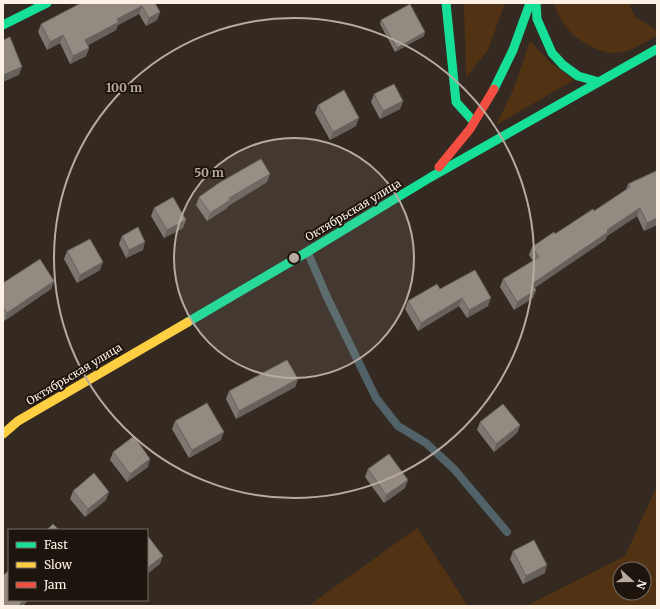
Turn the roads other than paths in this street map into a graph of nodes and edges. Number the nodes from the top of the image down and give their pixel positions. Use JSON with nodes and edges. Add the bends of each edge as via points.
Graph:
{"nodes":[{"id":1,"x":47,"y":3,"type":"edge"},
{"id":2,"x":446,"y":3,"type":"edge"},
{"id":3,"x":530,"y":3,"type":"edge"},
{"id":4,"x":536,"y":3,"type":"edge"},
{"id":5,"x":3,"y":25,"type":"edge"},
{"id":6,"x":657,"y":49,"type":"edge"},
{"id":7,"x":599,"y":82,"type":"junction"},
{"id":8,"x":474,"y":122,"type":"junction"},
{"id":9,"x":431,"y":177,"type":"junction"},
{"id":10,"x":307,"y":252,"type":"junction"},
{"id":11,"x":3,"y":434,"type":"edge"},
{"id":12,"x":507,"y":532,"type":"dead end"}],
"edges":[{"from":1,"to":5,"type":"main road"},
{"from":2,"to":8,"type":"main road","via":[[456,102]]},
{"from":3,"to":8,"type":"main road","via":[[507,62]]},
{"from":4,"to":7,"type":"main road","via":[[537,19],[552,53],[578,76]]},
{"from":6,"to":7,"type":"main road","name":"Октябрьская улица"},
{"from":7,"to":9,"type":"main road","name":"Октябрьская улица"},
{"from":8,"to":9,"type":"main road"},
{"from":9,"to":10,"type":"main road","name":"Октябрьская улица"},
{"from":10,"to":11,"type":"main road","name":"Октябрьская улица","via":[[18,421]]},
{"from":10,"to":12,"type":"lane","via":[[376,398],[398,426],[426,444],[454,469]]}]}
